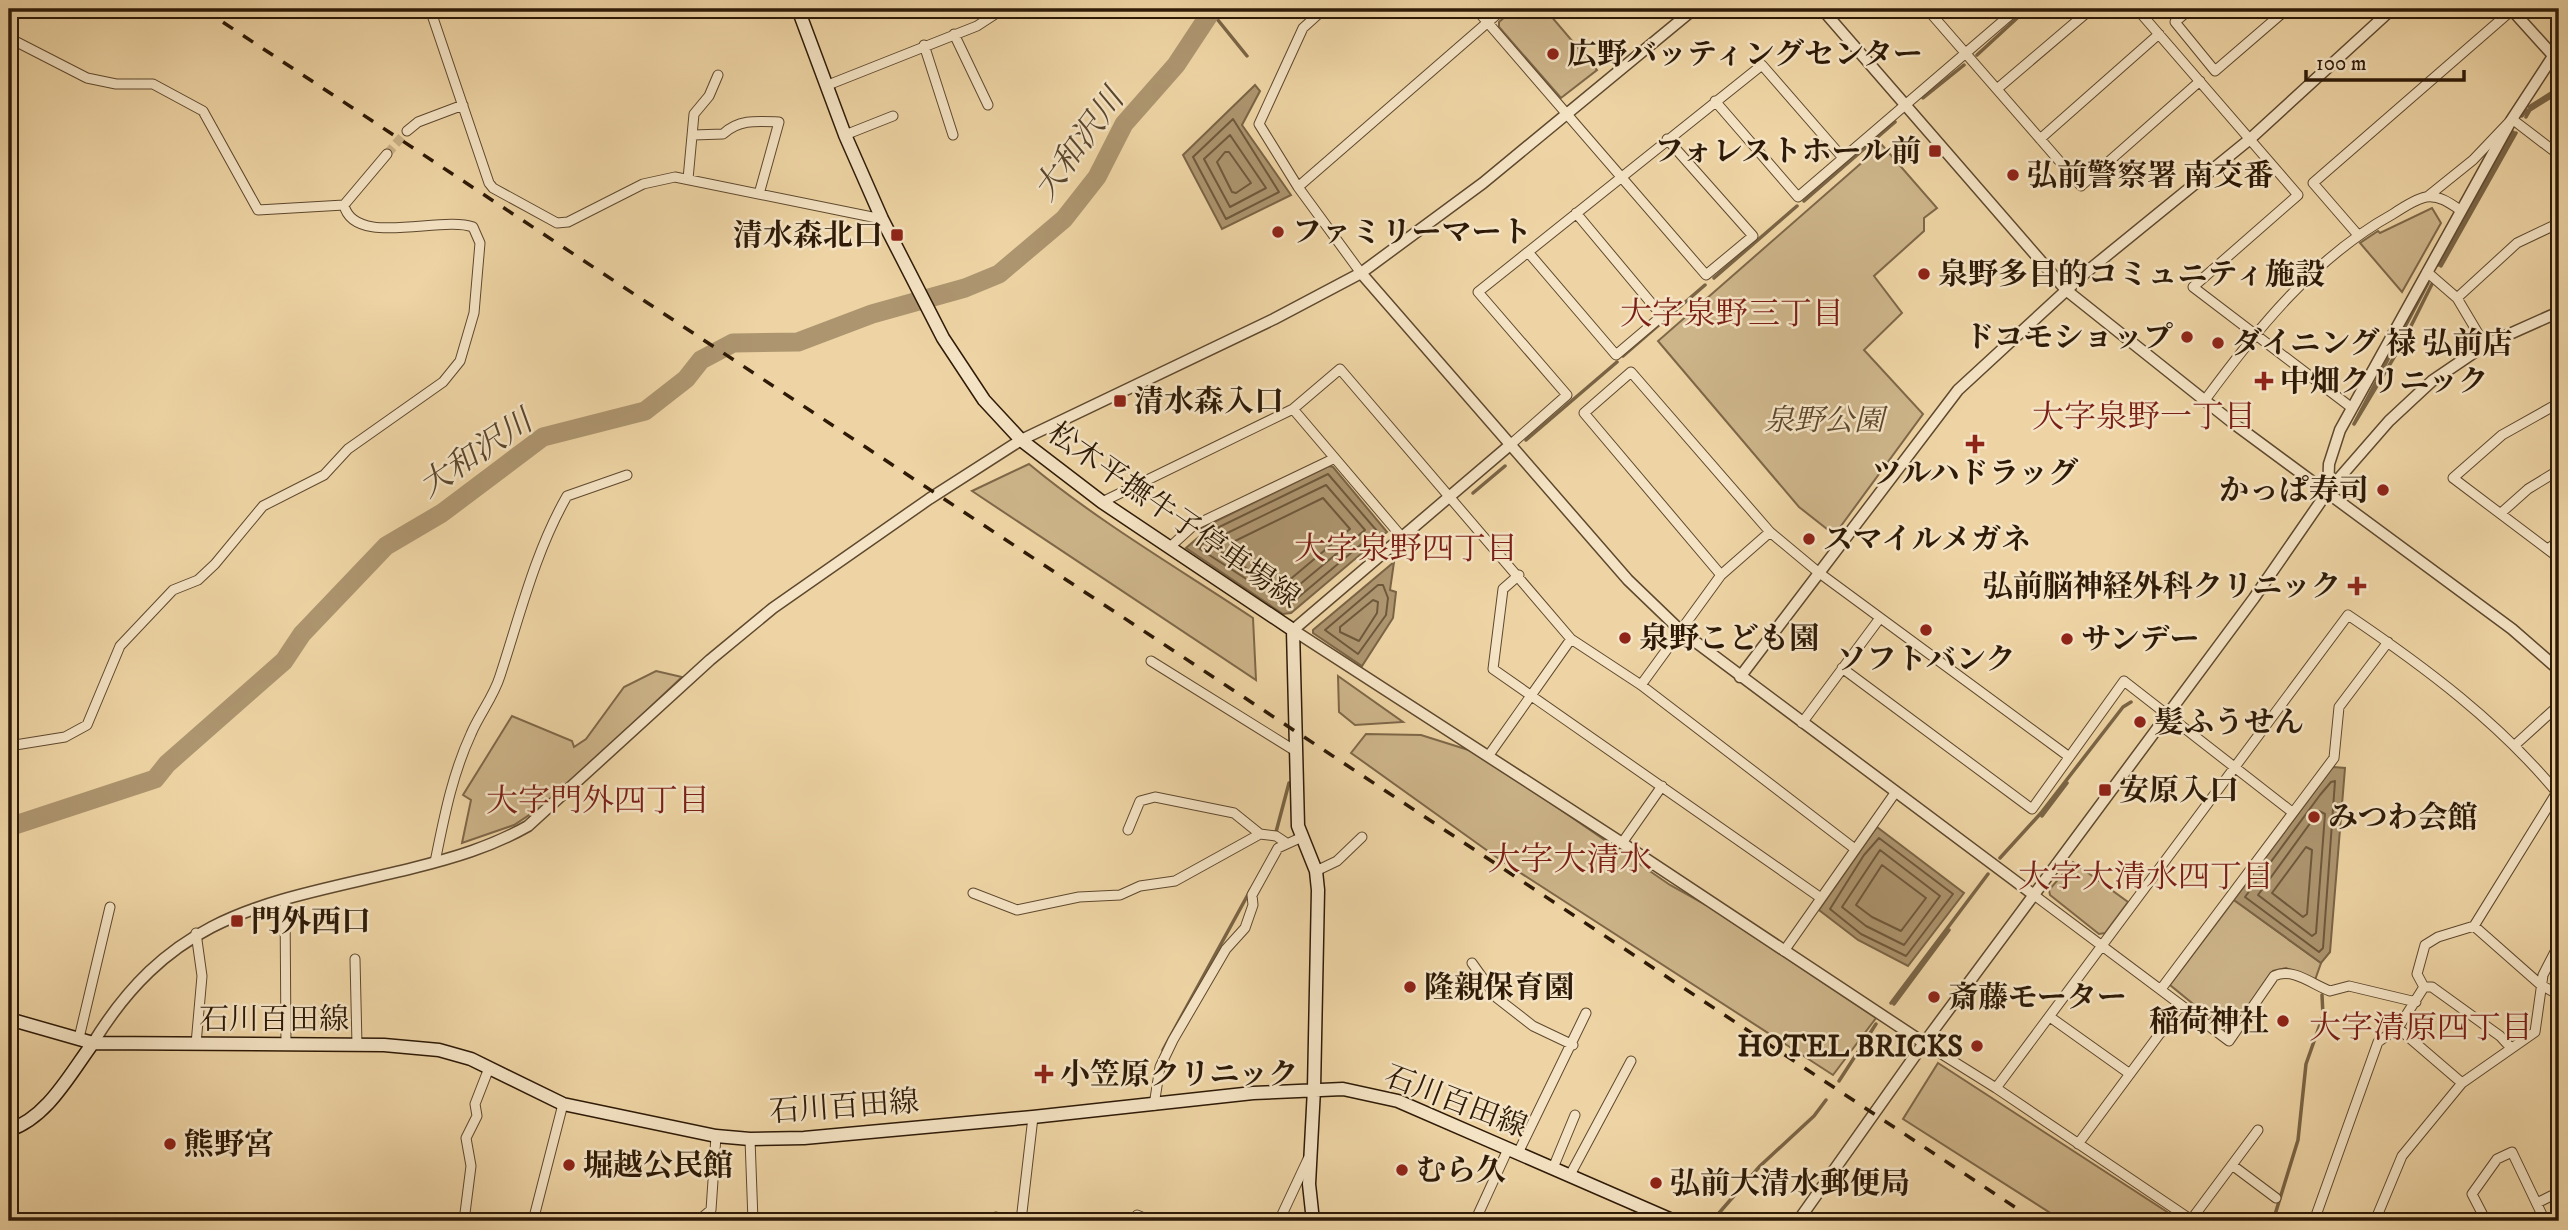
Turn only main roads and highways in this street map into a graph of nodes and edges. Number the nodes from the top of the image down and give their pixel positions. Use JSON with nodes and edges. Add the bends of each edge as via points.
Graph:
{"nodes":[{"id":1,"x":798,"y":9,"type":"edge"},
{"id":2,"x":9,"y":1019,"type":"edge"},
{"id":3,"x":93,"y":1043,"type":"junction"},
{"id":4,"x":1314,"y":1089,"type":"junction"},
{"id":5,"x":9,"y":1130,"type":"edge"},
{"id":6,"x":1313,"y":1221,"type":"edge"},
{"id":7,"x":1674,"y":1221,"type":"edge"}],
"edges":[{"from":1,"to":4,"type":"main road","name":"松木平撫牛子停車場線","via":[[882,219],[943,338],[984,400],[1021,440],[1102,502],[1293,630],[1300,838],[1315,871]]},
{"from":2,"to":3,"type":"main road","name":"石川百田線"},
{"from":3,"to":4,"type":"main road","name":"石川百田線","via":[[439,1050],[563,1104],[750,1139],[804,1138]]},
{"from":3,"to":5,"type":"main road","via":[[43,1107]]},
{"from":4,"to":6,"type":"main road","name":"松木平撫牛子停車場線","via":[[1309,1157]]},
{"from":4,"to":7,"type":"main road","name":"石川百田線","via":[[1398,1101]]}]}
